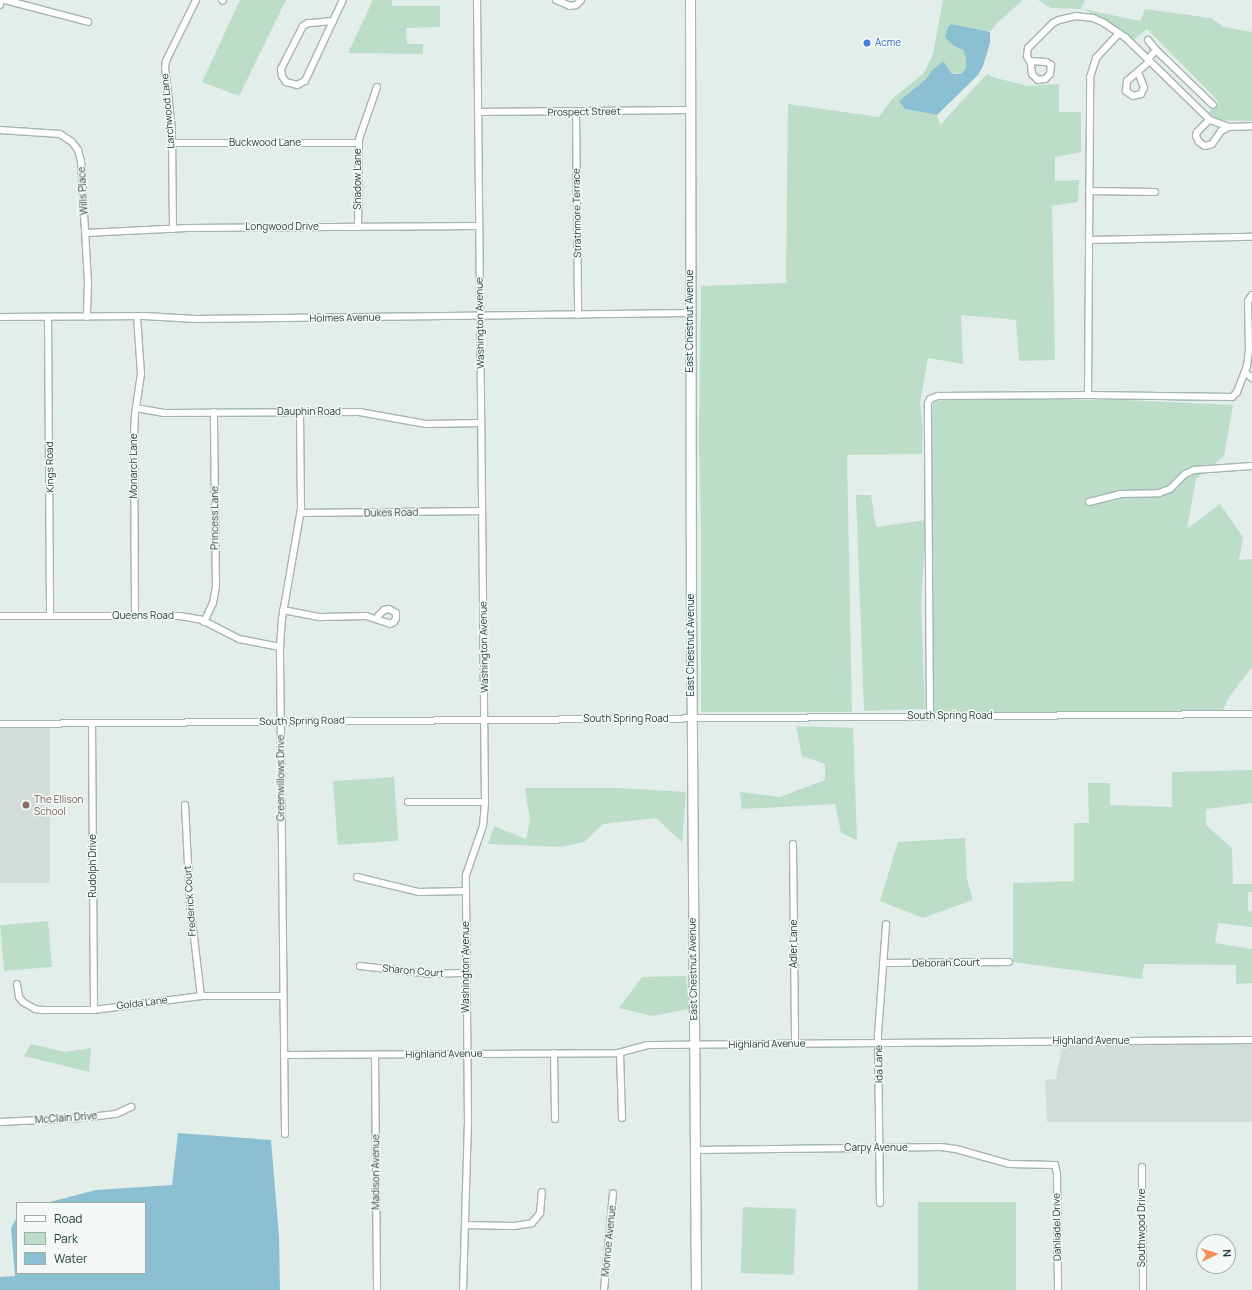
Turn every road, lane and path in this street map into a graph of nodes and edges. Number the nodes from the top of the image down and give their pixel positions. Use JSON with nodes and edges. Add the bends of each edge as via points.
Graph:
{"nodes":[{"id":1,"x":1,"y":0,"type":"edge"},
{"id":2,"x":5,"y":0,"type":"edge"},
{"id":3,"x":196,"y":0,"type":"edge"},
{"id":4,"x":343,"y":0,"type":"edge"},
{"id":5,"x":478,"y":0,"type":"edge"},
{"id":6,"x":556,"y":0,"type":"edge"},
{"id":7,"x":581,"y":0,"type":"edge"},
{"id":8,"x":690,"y":0,"type":"edge"},
{"id":9,"x":0,"y":5,"type":"edge"},
{"id":10,"x":333,"y":21,"type":"junction"},
{"id":11,"x":88,"y":22,"type":"dead end"},
{"id":12,"x":1119,"y":33,"type":"junction"},
{"id":13,"x":1148,"y":40,"type":"dead end"},
{"id":14,"x":1156,"y":50,"type":"junction"},
{"id":15,"x":1149,"y":60,"type":"junction"},
{"id":16,"x":1030,"y":61,"type":"dead end"},
{"id":17,"x":1138,"y":72,"type":"dead end"},
{"id":18,"x":377,"y":87,"type":"dead end"},
{"id":19,"x":1202,"y":94,"type":"junction"},
{"id":20,"x":1193,"y":104,"type":"junction"},
{"id":21,"x":1213,"y":105,"type":"dead end"},
{"id":22,"x":690,"y":110,"type":"junction"},
{"id":23,"x":478,"y":112,"type":"junction"},
{"id":24,"x":576,"y":112,"type":"junction"},
{"id":25,"x":1209,"y":120,"type":"junction"},
{"id":26,"x":1252,"y":126,"type":"edge"},
{"id":27,"x":1229,"y":127,"type":"junction"},
{"id":28,"x":0,"y":130,"type":"edge"},
{"id":29,"x":172,"y":143,"type":"junction"},
{"id":30,"x":358,"y":143,"type":"junction"},
{"id":31,"x":1089,"y":191,"type":"junction"},
{"id":32,"x":1155,"y":192,"type":"dead end"},
{"id":33,"x":479,"y":226,"type":"junction"},
{"id":34,"x":358,"y":227,"type":"junction"},
{"id":35,"x":173,"y":229,"type":"junction"},
{"id":36,"x":85,"y":232,"type":"junction"},
{"id":37,"x":1252,"y":237,"type":"edge"},
{"id":38,"x":1089,"y":240,"type":"junction"},
{"id":39,"x":1252,"y":295,"type":"edge"},
{"id":40,"x":690,"y":313,"type":"junction"},
{"id":41,"x":578,"y":315,"type":"junction"},
{"id":42,"x":137,"y":316,"type":"junction"},
{"id":43,"x":480,"y":316,"type":"junction"},
{"id":44,"x":0,"y":317,"type":"edge"},
{"id":45,"x":48,"y":317,"type":"junction"},
{"id":46,"x":87,"y":317,"type":"junction"},
{"id":47,"x":1245,"y":372,"type":"junction"},
{"id":48,"x":1252,"y":378,"type":"edge"},
{"id":49,"x":1088,"y":395,"type":"junction"},
{"id":50,"x":136,"y":408,"type":"junction"},
{"id":51,"x":214,"y":412,"type":"junction"},
{"id":52,"x":300,"y":412,"type":"junction"},
{"id":53,"x":481,"y":423,"type":"junction"},
{"id":54,"x":1252,"y":466,"type":"edge"},
{"id":55,"x":1089,"y":502,"type":"dead end"},
{"id":56,"x":482,"y":511,"type":"junction"},
{"id":57,"x":300,"y":513,"type":"junction"},
{"id":58,"x":283,"y":610,"type":"junction"},
{"id":59,"x":0,"y":616,"type":"edge"},
{"id":60,"x":50,"y":616,"type":"junction"},
{"id":61,"x":135,"y":616,"type":"junction"},
{"id":62,"x":378,"y":616,"type":"dead end"},
{"id":63,"x":204,"y":622,"type":"junction"},
{"id":64,"x":280,"y":647,"type":"junction"},
{"id":65,"x":1252,"y":714,"type":"edge"},
{"id":66,"x":930,"y":716,"type":"junction"},
{"id":67,"x":691,"y":719,"type":"junction"},
{"id":68,"x":484,"y":720,"type":"junction"},
{"id":69,"x":281,"y":722,"type":"junction"},
{"id":70,"x":92,"y":723,"type":"junction"},
{"id":71,"x":0,"y":724,"type":"edge"},
{"id":72,"x":408,"y":802,"type":"dead end"},
{"id":73,"x":485,"y":802,"type":"junction"},
{"id":74,"x":185,"y":805,"type":"dead end"},
{"id":75,"x":793,"y":844,"type":"dead end"},
{"id":76,"x":357,"y":877,"type":"dead end"},
{"id":77,"x":465,"y":891,"type":"junction"},
{"id":78,"x":886,"y":924,"type":"dead end"},
{"id":79,"x":1009,"y":962,"type":"dead end"},
{"id":80,"x":884,"y":963,"type":"junction"},
{"id":81,"x":360,"y":966,"type":"dead end"},
{"id":82,"x":466,"y":973,"type":"junction"},
{"id":83,"x":17,"y":984,"type":"dead end"},
{"id":84,"x":201,"y":996,"type":"junction"},
{"id":85,"x":283,"y":996,"type":"junction"},
{"id":86,"x":94,"y":1010,"type":"junction"},
{"id":87,"x":1252,"y":1040,"type":"edge"},
{"id":88,"x":878,"y":1043,"type":"junction"},
{"id":89,"x":795,"y":1044,"type":"junction"},
{"id":90,"x":694,"y":1045,"type":"junction"},
{"id":91,"x":554,"y":1053,"type":"junction"},
{"id":92,"x":620,"y":1053,"type":"junction"},
{"id":93,"x":467,"y":1054,"type":"junction"},
{"id":94,"x":284,"y":1055,"type":"junction"},
{"id":95,"x":375,"y":1055,"type":"junction"},
{"id":96,"x":131,"y":1107,"type":"dead end"},
{"id":97,"x":622,"y":1118,"type":"dead end"},
{"id":98,"x":555,"y":1119,"type":"dead end"},
{"id":99,"x":0,"y":1122,"type":"edge"},
{"id":100,"x":285,"y":1134,"type":"dead end"},
{"id":101,"x":879,"y":1148,"type":"junction"},
{"id":102,"x":695,"y":1150,"type":"junction"},
{"id":103,"x":1055,"y":1165,"type":"joint"},
{"id":104,"x":1142,"y":1167,"type":"dead end"},
{"id":105,"x":542,"y":1192,"type":"dead end"},
{"id":106,"x":613,"y":1193,"type":"dead end"},
{"id":107,"x":880,"y":1203,"type":"dead end"},
{"id":108,"x":465,"y":1225,"type":"junction"},
{"id":109,"x":377,"y":1290,"type":"edge"},
{"id":110,"x":463,"y":1290,"type":"edge"},
{"id":111,"x":604,"y":1290,"type":"edge"},
{"id":112,"x":696,"y":1290,"type":"edge"},
{"id":113,"x":1058,"y":1290,"type":"edge"},
{"id":114,"x":1143,"y":1290,"type":"edge"}],
"edges":[{"from":1,"to":9,"type":"street"},
{"from":2,"to":11,"type":"street"},
{"from":3,"to":29,"type":"street","name":"Larchwood Lane","via":[[166,61],[165,82]]},
{"from":4,"to":10,"type":"street"},
{"from":5,"to":23,"type":"street","name":"Washington Avenue"},
{"from":6,"to":7,"type":"street","via":[[570,6]]},
{"from":8,"to":22,"type":"street","name":"East Chestnut Avenue"},
{"from":10,"to":10,"type":"street","via":[[308,23],[303,26],[281,69],[286,82],[297,85],[305,81]]},
{"from":12,"to":15,"type":"street"},
{"from":12,"to":16,"type":"street","via":[[1093,18],[1084,16],[1064,19],[1053,23],[1028,48],[1027,56]]},
{"from":12,"to":31,"type":"street","via":[[1096,58],[1091,70]]},
{"from":13,"to":14,"type":"street"},
{"from":14,"to":15,"type":"street"},
{"from":14,"to":19,"type":"street"},
{"from":15,"to":17,"type":"street"},
{"from":15,"to":20,"type":"street"},
{"from":18,"to":30,"type":"street","name":"Shadow Lane"},
{"from":19,"to":20,"type":"street"},
{"from":19,"to":21,"type":"street"},
{"from":20,"to":25,"type":"street"},
{"from":22,"to":24,"type":"street","name":"Prospect Street"},
{"from":22,"to":40,"type":"street","name":"East Chestnut Avenue"},
{"from":23,"to":24,"type":"street","name":"Prospect Street"},
{"from":23,"to":33,"type":"street","name":"Washington Avenue"},
{"from":24,"to":41,"type":"street","name":"Strathmore Terrace"},
{"from":25,"to":27,"type":"street"},
{"from":25,"to":27,"type":"street","via":[[1196,136],[1198,142],[1206,146],[1212,144],[1221,131]]},
{"from":26,"to":27,"type":"street"},
{"from":28,"to":36,"type":"street","name":"Wills Place","via":[[51,132],[66,138],[76,146],[82,161]]},
{"from":29,"to":30,"type":"street","name":"Buckwood Lane"},
{"from":29,"to":35,"type":"street","name":"Larchwood Lane"},
{"from":30,"to":34,"type":"street","name":"Shadow Lane"},
{"from":31,"to":32,"type":"street"},
{"from":31,"to":38,"type":"street"},
{"from":33,"to":34,"type":"street","name":"Longwood Drive"},
{"from":33,"to":43,"type":"street","name":"Washington Avenue"},
{"from":34,"to":35,"type":"street","name":"Longwood Drive"},
{"from":35,"to":36,"type":"street","name":"Longwood Drive"},
{"from":36,"to":46,"type":"street","name":"Wills Place"},
{"from":37,"to":38,"type":"street"},
{"from":38,"to":49,"type":"street"},
{"from":39,"to":47,"type":"street","via":[[1248,301],[1249,350]]},
{"from":40,"to":41,"type":"street","name":"Holmes Avenue"},
{"from":40,"to":67,"type":"street","name":"East Chestnut Avenue"},
{"from":41,"to":43,"type":"street","name":"Holmes Avenue"},
{"from":42,"to":43,"type":"street","name":"Holmes Avenue","via":[[196,320]]},
{"from":42,"to":46,"type":"street","name":"Holmes Avenue"},
{"from":42,"to":50,"type":"street","name":"Monarch Lane","via":[[141,374]]},
{"from":43,"to":53,"type":"street","name":"Washington Avenue"},
{"from":44,"to":45,"type":"street","name":"Holmes Avenue"},
{"from":45,"to":46,"type":"street","name":"Holmes Avenue"},
{"from":45,"to":60,"type":"street","name":"Kings Road"},
{"from":47,"to":48,"type":"street"},
{"from":47,"to":49,"type":"street","via":[[1237,392],[1227,398]]},
{"from":49,"to":66,"type":"street","via":[[938,396],[930,399],[928,403]]},
{"from":50,"to":51,"type":"street","name":"Dauphin Road","via":[[163,413]]},
{"from":50,"to":61,"type":"street","name":"Monarch Lane"},
{"from":51,"to":52,"type":"street","name":"Dauphin Road"},
{"from":51,"to":63,"type":"street","name":"Princess Lane","via":[[216,586],[213,603]]},
{"from":52,"to":53,"type":"street","name":"Dauphin Road","via":[[367,413],[426,424]]},
{"from":52,"to":57,"type":"street","name":"Greenwillows Drive"},
{"from":53,"to":56,"type":"street","name":"Washington Avenue"},
{"from":54,"to":55,"type":"street","via":[[1194,470],[1159,493],[1120,494]]},
{"from":56,"to":57,"type":"street","name":"Dukes Road"},
{"from":56,"to":68,"type":"street","name":"Washington Avenue"},
{"from":57,"to":58,"type":"street","name":"Greenwillows Drive"},
{"from":58,"to":62,"type":"street","via":[[320,617],[366,616],[390,624],[394,622],[396,613],[390,609],[384,610]]},
{"from":58,"to":64,"type":"street","name":"Greenwillows Drive"},
{"from":59,"to":60,"type":"street","name":"Queens Road"},
{"from":60,"to":61,"type":"street","name":"Queens Road"},
{"from":61,"to":63,"type":"street","name":"Queens Road","via":[[180,616]]},
{"from":63,"to":64,"type":"street","name":"Queens Road","via":[[239,639]]},
{"from":64,"to":69,"type":"street","name":"Greenwillows Drive"},
{"from":65,"to":66,"type":"street","name":"South Spring Road"},
{"from":66,"to":67,"type":"street","name":"South Spring Road"},
{"from":67,"to":68,"type":"street","name":"South Spring Road"},
{"from":67,"to":90,"type":"street","name":"East Chestnut Avenue"},
{"from":68,"to":69,"type":"street","name":"South Spring Road"},
{"from":68,"to":73,"type":"street","name":"Washington Avenue"},
{"from":69,"to":70,"type":"street","name":"South Spring Road"},
{"from":69,"to":85,"type":"street","name":"Greenwillows Drive"},
{"from":70,"to":71,"type":"street","name":"South Spring Road"},
{"from":70,"to":86,"type":"street","name":"Rudolph Drive"},
{"from":72,"to":73,"type":"street"},
{"from":73,"to":77,"type":"street","name":"Washington Avenue","via":[[483,826],[466,875]]},
{"from":74,"to":84,"type":"street","name":"Frederick Court","via":[[190,903]]},
{"from":75,"to":89,"type":"street","name":"Adler Lane"},
{"from":76,"to":77,"type":"street","via":[[419,892]]},
{"from":77,"to":82,"type":"street","name":"Washington Avenue"},
{"from":78,"to":80,"type":"street","name":"Ida Lane"},
{"from":79,"to":80,"type":"street","name":"Deborah Court"},
{"from":80,"to":88,"type":"street","name":"Ida Lane"},
{"from":81,"to":82,"type":"street","name":"Sharon Court","via":[[432,974]]},
{"from":82,"to":93,"type":"street","name":"Washington Avenue"},
{"from":83,"to":86,"type":"street","name":"Golda Lane","via":[[19,997],[35,1009]]},
{"from":84,"to":85,"type":"street","name":"Golda Lane"},
{"from":84,"to":86,"type":"street","name":"Golda Lane"},
{"from":85,"to":94,"type":"street","name":"Greenwillows Drive"},
{"from":87,"to":88,"type":"street","name":"Highland Avenue"},
{"from":88,"to":89,"type":"street","name":"Highland Avenue"},
{"from":88,"to":101,"type":"street","name":"Ida Lane"},
{"from":89,"to":90,"type":"street","name":"Highland Avenue"},
{"from":90,"to":92,"type":"street","name":"Highland Avenue","via":[[647,1045]]},
{"from":90,"to":102,"type":"street","name":"East Chestnut Avenue"},
{"from":91,"to":92,"type":"street","name":"Highland Avenue"},
{"from":91,"to":93,"type":"street","name":"Highland Avenue"},
{"from":91,"to":98,"type":"street"},
{"from":92,"to":97,"type":"street"},
{"from":93,"to":95,"type":"street","name":"Highland Avenue"},
{"from":93,"to":108,"type":"street","name":"Washington Avenue"},
{"from":94,"to":95,"type":"street","name":"Highland Avenue"},
{"from":94,"to":100,"type":"street","name":"Greenwillows Drive"},
{"from":95,"to":109,"type":"street","name":"Madison Avenue"},
{"from":96,"to":99,"type":"street","name":"McClain Drive","via":[[116,1114],[82,1118]]},
{"from":101,"to":102,"type":"street","name":"Carpy Avenue"},
{"from":101,"to":103,"type":"street","name":"Carpy Avenue","via":[[942,1147],[1003,1163]]},
{"from":101,"to":107,"type":"street","name":"Ida Lane"},
{"from":102,"to":112,"type":"street","name":"East Chestnut Avenue"},
{"from":103,"to":113,"type":"street","name":"Dahliadel Drive"},
{"from":104,"to":114,"type":"street","name":"Southwood Drive"},
{"from":105,"to":108,"type":"street","via":[[540,1213],[532,1223],[514,1226]]},
{"from":106,"to":111,"type":"street","name":"Monroe Avenue"},
{"from":108,"to":110,"type":"street","name":"Washington Avenue"}]}
